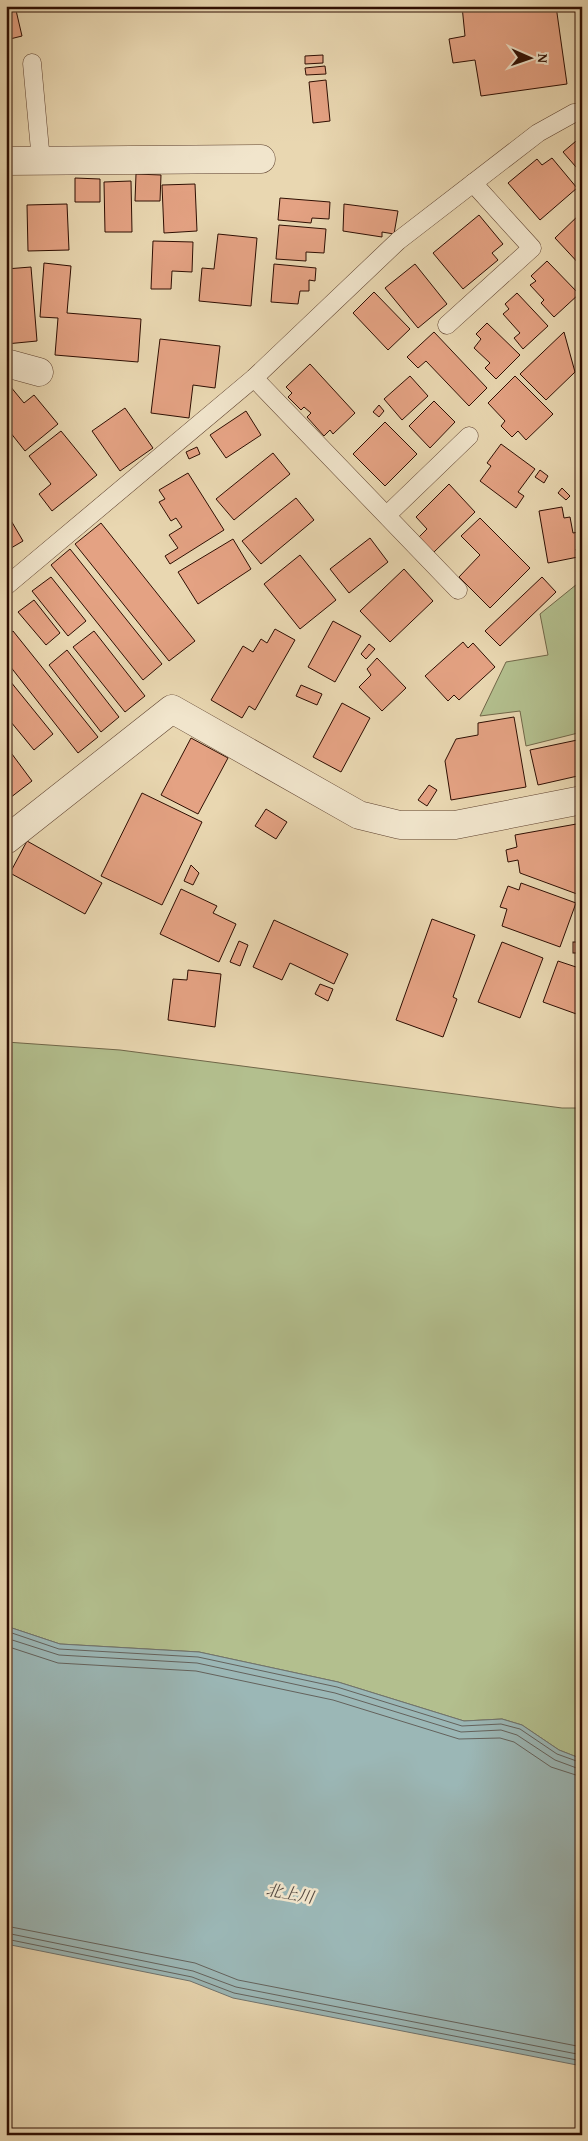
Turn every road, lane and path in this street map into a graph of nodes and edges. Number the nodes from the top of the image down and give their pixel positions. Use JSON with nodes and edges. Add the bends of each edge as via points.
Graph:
{"nodes":[{"id":1,"x":32,"y":63,"type":"dead end"},
{"id":2,"x":582,"y":113,"type":"edge"},
{"id":3,"x":261,"y":159,"type":"dead end"},
{"id":4,"x":41,"y":160,"type":"junction"},
{"id":5,"x":6,"y":161,"type":"edge"},
{"id":6,"x":473,"y":183,"type":"junction"},
{"id":7,"x":447,"y":325,"type":"dead end"},
{"id":8,"x":6,"y":363,"type":"edge"},
{"id":9,"x":39,"y":372,"type":"dead end"},
{"id":10,"x":254,"y":378,"type":"junction"},
{"id":11,"x":468,"y":436,"type":"dead end"},
{"id":12,"x":387,"y":515,"type":"junction"},
{"id":13,"x":6,"y":586,"type":"edge"},
{"id":14,"x":458,"y":590,"type":"dead end"},
{"id":15,"x":582,"y":800,"type":"edge"},
{"id":16,"x":6,"y":840,"type":"edge"}],
"edges":[{"from":1,"to":4,"type":"lane"},
{"from":2,"to":6,"type":"lane","via":[[574,113],[538,134]]},
{"from":3,"to":4,"type":"street"},
{"from":4,"to":5,"type":"street"},
{"from":6,"to":7,"type":"lane","via":[[532,248]]},
{"from":6,"to":10,"type":"lane","via":[[398,241]]},
{"from":8,"to":9,"type":"street"},
{"from":10,"to":12,"type":"lane"},
{"from":10,"to":13,"type":"lane"},
{"from":11,"to":12,"type":"lane"},
{"from":12,"to":14,"type":"lane"},
{"from":15,"to":16,"type":"street","via":[[455,825],[400,826],[359,815],[172,709]]}]}
